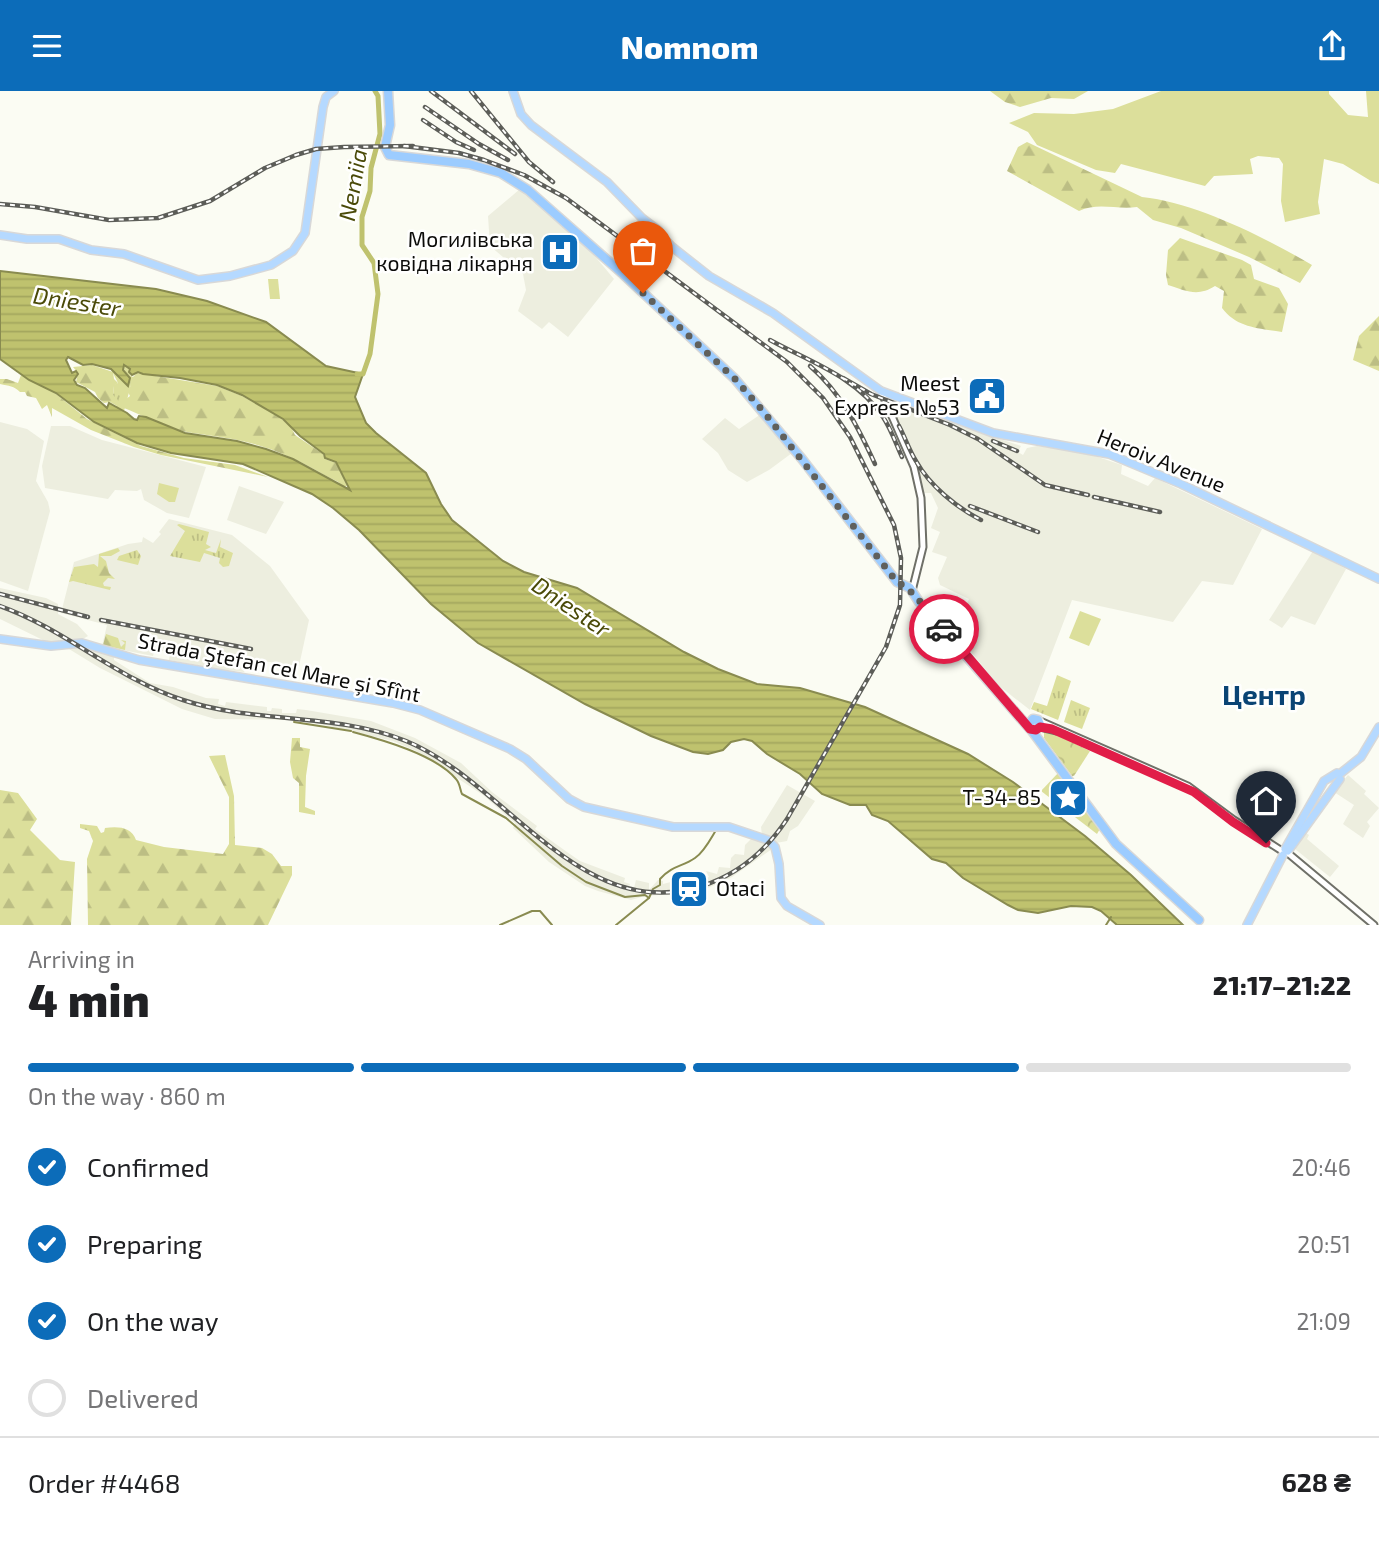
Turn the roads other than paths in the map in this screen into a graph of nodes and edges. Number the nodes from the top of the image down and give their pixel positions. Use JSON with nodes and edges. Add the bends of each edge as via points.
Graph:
{"nodes":[{"id":1,"x":334,"y":91,"type":"edge"},
{"id":2,"x":388,"y":91,"type":"edge"},
{"id":3,"x":513,"y":91,"type":"edge"},
{"id":4,"x":0,"y":235,"type":"edge"},
{"id":5,"x":881,"y":391,"type":"junction"},
{"id":6,"x":915,"y":577,"type":"junction"},
{"id":7,"x":1379,"y":579,"type":"edge"},
{"id":8,"x":910,"y":590,"type":"junction"},
{"id":9,"x":0,"y":639,"type":"edge"},
{"id":10,"x":1035,"y":725,"type":"junction"},
{"id":11,"x":1379,"y":727,"type":"edge"},
{"id":12,"x":1339,"y":775,"type":"junction"},
{"id":13,"x":1285,"y":853,"type":"junction"},
{"id":14,"x":1199,"y":920,"type":"dead end"},
{"id":15,"x":820,"y":925,"type":"edge"},
{"id":16,"x":1249,"y":925,"type":"edge"},
{"id":17,"x":1374,"y":925,"type":"edge"}],
"edges":[{"from":1,"to":4,"type":"main road","via":[[323,107],[307,221],[298,245],[271,265],[208,279],[188,278],[124,254],[91,250],[59,239]]},
{"from":2,"to":8,"type":"highway","via":[[390,125],[385,147],[389,155],[486,168],[528,190],[735,379],[897,582]]},
{"from":3,"to":5,"type":"main road","name":"Heroiv Avenue","via":[[521,114],[531,125],[607,182],[686,258],[773,313]]},
{"from":5,"to":6,"type":"main road","via":[[919,489],[923,547]]},
{"from":5,"to":7,"type":"main road","name":"Heroiv Avenue","via":[[993,433],[1109,454]]},
{"from":6,"to":8,"type":"main road"},
{"from":6,"to":8,"type":"main road"},
{"from":8,"to":10,"type":"highway","via":[[1003,698]]},
{"from":9,"to":15,"type":"main road","name":"Strada Ştefan cel Mare şi Sfînt","via":[[51,646],[82,643],[139,660],[411,707],[510,748],[584,807],[673,827],[729,827],[762,837],[773,844],[778,859],[781,898]]},
{"from":10,"to":13,"type":"main road","via":[[1194,792]]},
{"from":10,"to":14,"type":"highway","via":[[1042,742],[1116,843]]},
{"from":11,"to":12,"type":"main road","via":[[1361,757]]},
{"from":12,"to":13,"type":"main road"},
{"from":12,"to":13,"type":"main road","via":[[1324,781]]},
{"from":13,"to":16,"type":"main road"},
{"from":13,"to":17,"type":"main road"}]}
